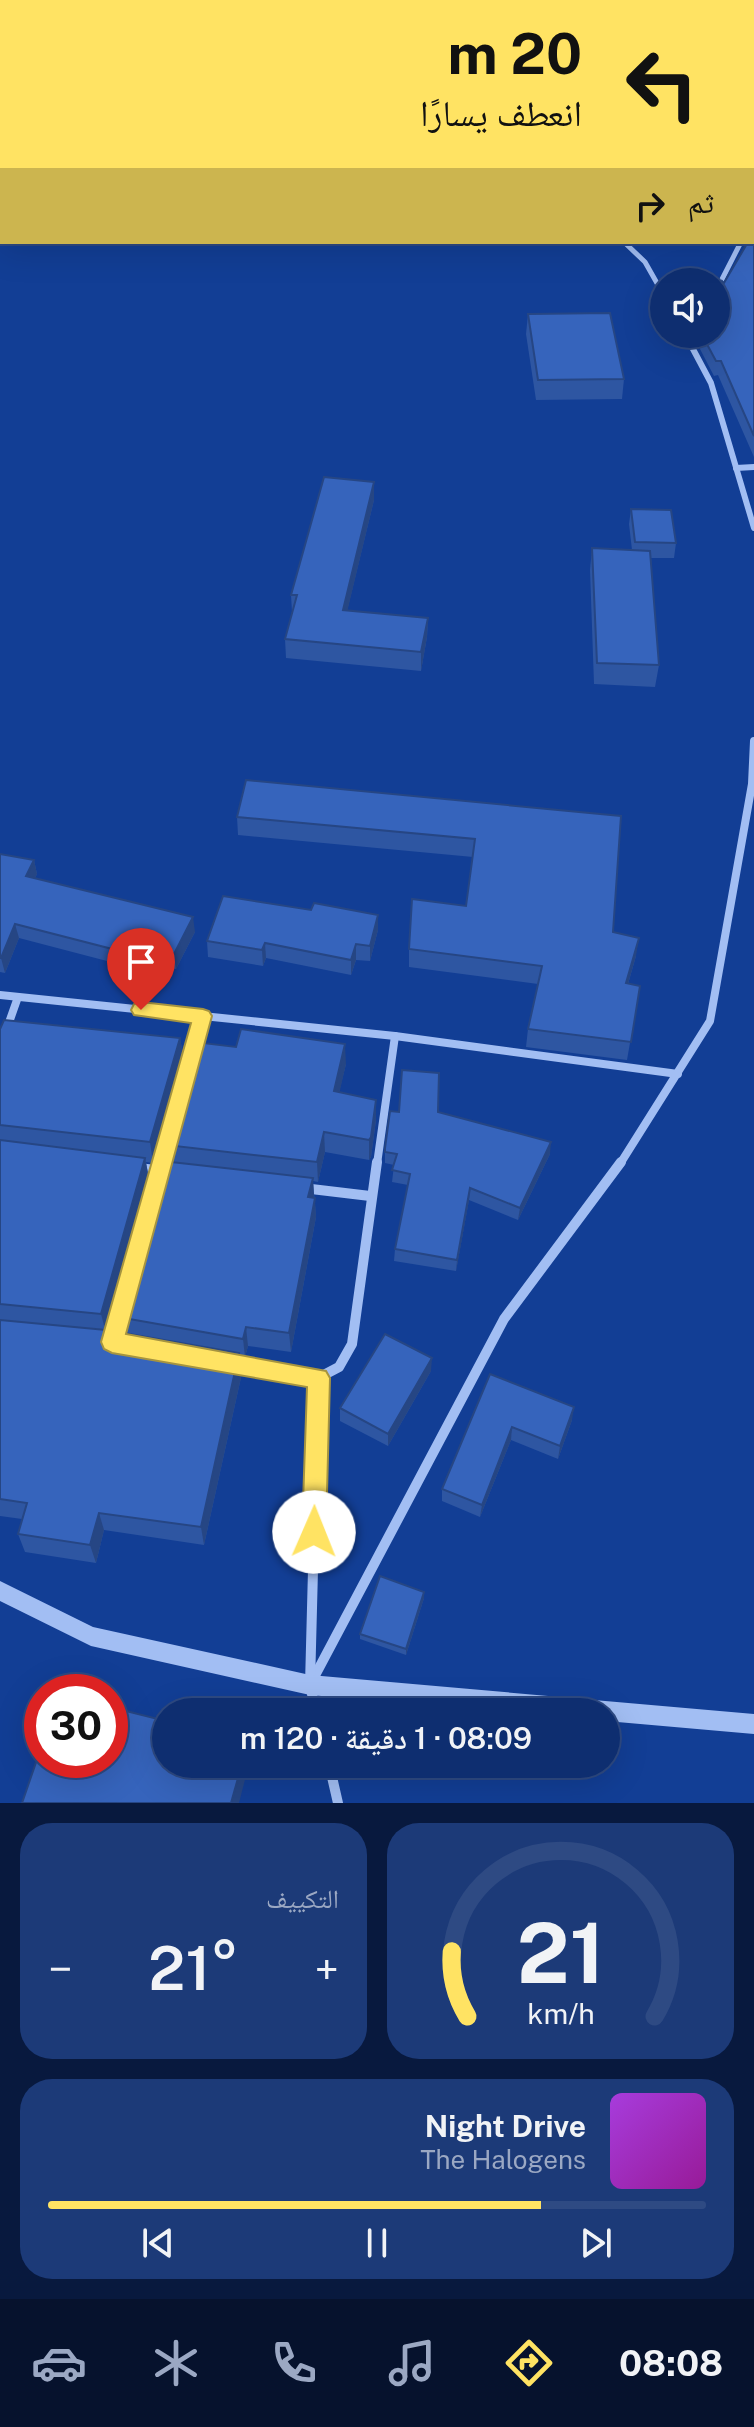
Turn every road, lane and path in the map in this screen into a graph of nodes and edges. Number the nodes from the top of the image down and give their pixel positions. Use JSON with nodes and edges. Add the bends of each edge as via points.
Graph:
{"nodes":[{"id":1,"x":626,"y":244,"type":"edge"},
{"id":2,"x":740,"y":244,"type":"edge"},
{"id":3,"x":728,"y":268,"type":"edge"},
{"id":4,"x":650,"y":271,"type":"edge"},
{"id":5,"x":692,"y":348,"type":"edge"},
{"id":6,"x":754,"y":467,"type":"edge"},
{"id":7,"x":736,"y":468,"type":"junction"},
{"id":8,"x":754,"y":528,"type":"edge"},
{"id":9,"x":754,"y":741,"type":"edge"},
{"id":10,"x":0,"y":995,"type":"edge"},
{"id":11,"x":18,"y":997,"type":"junction"},
{"id":12,"x":203,"y":1016,"type":"junction"},
{"id":13,"x":395,"y":1036,"type":"junction"},
{"id":14,"x":0,"y":1048,"type":"edge"},
{"id":15,"x":190,"y":1062,"type":"edge"},
{"id":16,"x":678,"y":1074,"type":"junction"},
{"id":17,"x":173,"y":1124,"type":"edge"},
{"id":18,"x":131,"y":1167,"type":"edge"},
{"id":19,"x":160,"y":1170,"type":"junction"},
{"id":20,"x":175,"y":1172,"type":"edge"},
{"id":21,"x":156,"y":1185,"type":"edge"},
{"id":22,"x":295,"y":1187,"type":"edge"},
{"id":23,"x":370,"y":1196,"type":"junction"},
{"id":24,"x":124,"y":1299,"type":"edge"},
{"id":25,"x":98,"y":1341,"type":"edge"},
{"id":26,"x":112,"y":1342,"type":"junction"},
{"id":27,"x":127,"y":1345,"type":"edge"},
{"id":28,"x":215,"y":1360,"type":"edge"},
{"id":29,"x":318,"y":1378,"type":"junction"},
{"id":30,"x":0,"y":1591,"type":"edge"},
{"id":31,"x":310,"y":1685,"type":"junction"},
{"id":32,"x":313,"y":1698,"type":"edge"},
{"id":33,"x":754,"y":1724,"type":"edge"},
{"id":34,"x":332,"y":1778,"type":"edge"},
{"id":35,"x":338,"y":1803,"type":"edge"}],
"edges":[{"from":1,"to":4,"type":"street"},
{"from":2,"to":3,"type":"street"},
{"from":5,"to":7,"type":"street","via":[[711,383]]},
{"from":6,"to":7,"type":"street"},
{"from":7,"to":8,"type":"street"},
{"from":9,"to":16,"type":"street","via":[[752,784],[710,1021]]},
{"from":10,"to":11,"type":"street"},
{"from":11,"to":12,"type":"street"},
{"from":11,"to":14,"type":"street"},
{"from":12,"to":13,"type":"street"},
{"from":12,"to":15,"type":"street"},
{"from":13,"to":16,"type":"street"},
{"from":13,"to":23,"type":"street"},
{"from":16,"to":31,"type":"street","via":[[633,1146],[504,1319]]},
{"from":17,"to":19,"type":"street"},
{"from":18,"to":19,"type":"street"},
{"from":19,"to":20,"type":"street"},
{"from":19,"to":21,"type":"street"},
{"from":22,"to":23,"type":"street"},
{"from":23,"to":29,"type":"street","via":[[352,1344],[339,1367]]},
{"from":24,"to":26,"type":"street"},
{"from":25,"to":26,"type":"street"},
{"from":26,"to":27,"type":"street"},
{"from":28,"to":29,"type":"street"},
{"from":29,"to":31,"type":"street"},
{"from":30,"to":31,"type":"street","via":[[91,1636]]},
{"from":31,"to":32,"type":"street"},
{"from":31,"to":33,"type":"street"},
{"from":34,"to":35,"type":"street"}]}
